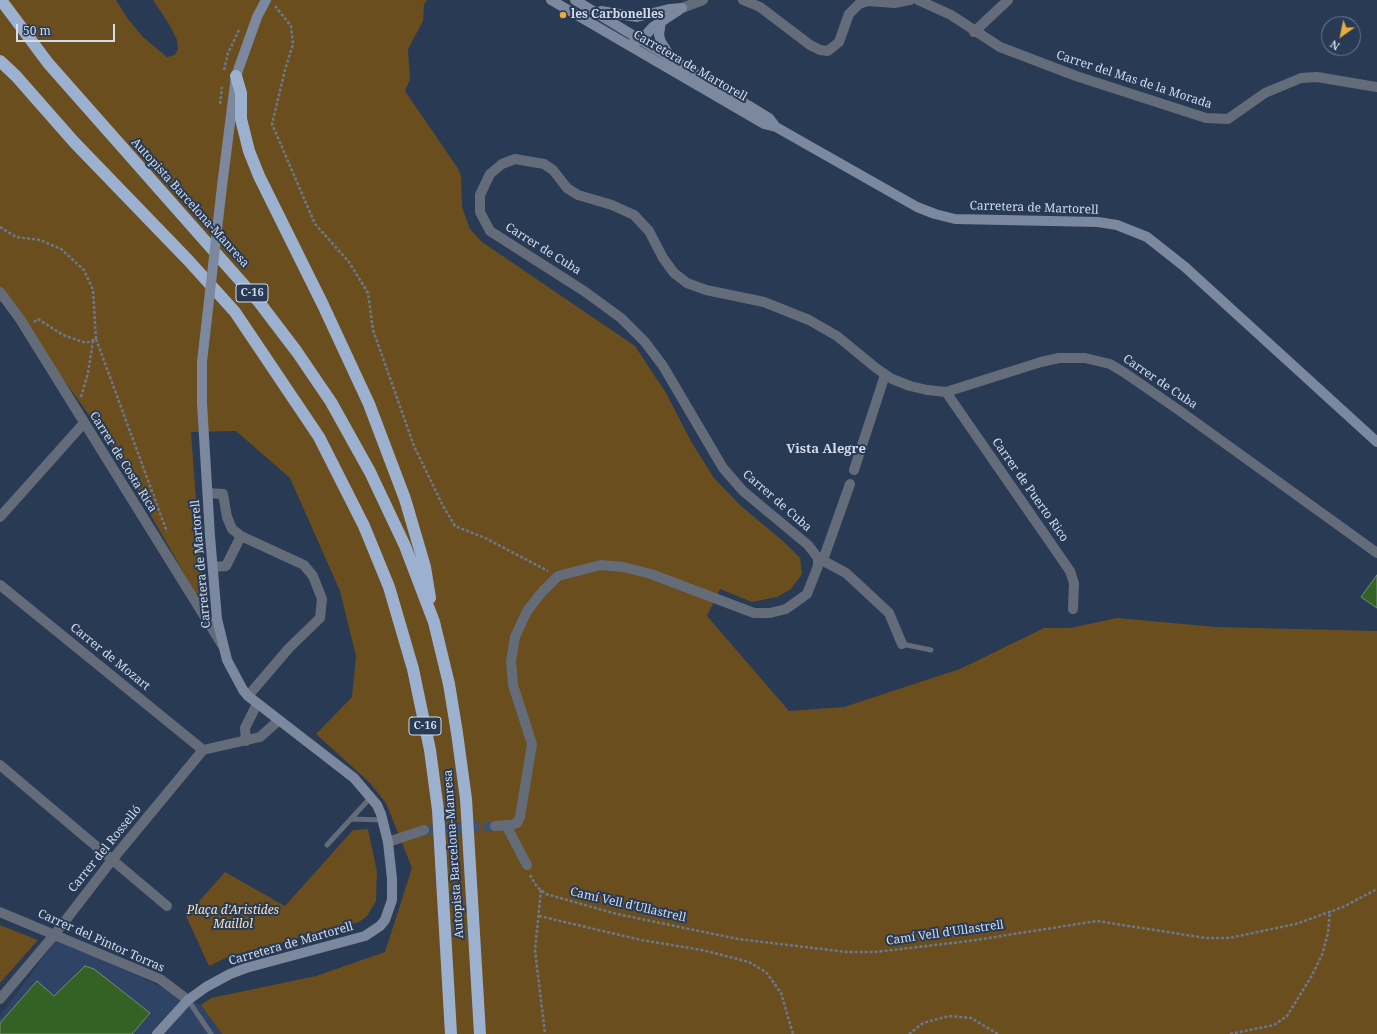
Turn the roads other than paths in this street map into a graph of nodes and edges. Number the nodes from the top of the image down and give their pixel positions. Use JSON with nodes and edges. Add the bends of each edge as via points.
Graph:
{"nodes":[{"id":1,"x":1,"y":0,"type":"edge"},
{"id":2,"x":551,"y":0,"type":"edge"},
{"id":3,"x":576,"y":0,"type":"edge"},
{"id":4,"x":703,"y":0,"type":"edge"},
{"id":5,"x":744,"y":0,"type":"edge"},
{"id":6,"x":907,"y":0,"type":"edge"},
{"id":7,"x":918,"y":0,"type":"edge"},
{"id":8,"x":1008,"y":0,"type":"edge"},
{"id":9,"x":270,"y":2,"type":"edge"},
{"id":10,"x":588,"y":6,"type":"junction"},
{"id":11,"x":682,"y":8,"type":"junction"},
{"id":12,"x":661,"y":21,"type":"junction"},
{"id":13,"x":974,"y":32,"type":"junction"},
{"id":14,"x":607,"y":34,"type":"junction"},
{"id":15,"x":641,"y":40,"type":"junction"},
{"id":16,"x":0,"y":51,"type":"edge"},
{"id":17,"x":673,"y":59,"type":"junction"},
{"id":18,"x":0,"y":61,"type":"edge"},
{"id":19,"x":16,"y":76,"type":"junction"},
{"id":20,"x":236,"y":76,"type":"junction"},
{"id":21,"x":1377,"y":87,"type":"edge"},
{"id":22,"x":776,"y":127,"type":"junction"},
{"id":23,"x":0,"y":292,"type":"edge"},
{"id":24,"x":886,"y":375,"type":"junction"},
{"id":25,"x":946,"y":392,"type":"junction"},
{"id":26,"x":84,"y":423,"type":"junction"},
{"id":27,"x":1377,"y":442,"type":"edge"},
{"id":28,"x":854,"y":470,"type":"dead end"},
{"id":29,"x":850,"y":484,"type":"dead end"},
{"id":30,"x":208,"y":493,"type":"junction"},
{"id":31,"x":0,"y":517,"type":"edge"},
{"id":32,"x":241,"y":536,"type":"junction"},
{"id":33,"x":1377,"y":554,"type":"edge"},
{"id":34,"x":820,"y":559,"type":"junction"},
{"id":35,"x":213,"y":567,"type":"junction"},
{"id":36,"x":0,"y":585,"type":"edge"},
{"id":37,"x":1072,"y":609,"type":"dead end"},
{"id":38,"x":434,"y":622,"type":"junction"},
{"id":39,"x":902,"y":644,"type":"joint"},
{"id":40,"x":223,"y":647,"type":"junction"},
{"id":41,"x":931,"y":650,"type":"dead end"},
{"id":42,"x":248,"y":696,"type":"junction"},
{"id":43,"x":257,"y":704,"type":"junction"},
{"id":44,"x":278,"y":721,"type":"junction"},
{"id":45,"x":246,"y":741,"type":"junction"},
{"id":46,"x":203,"y":750,"type":"junction"},
{"id":47,"x":0,"y":765,"type":"edge"},
{"id":48,"x":371,"y":797,"type":"junction"},
{"id":49,"x":352,"y":819,"type":"junction"},
{"id":50,"x":383,"y":820,"type":"junction"},
{"id":51,"x":424,"y":830,"type":"tunnel mouth"},
{"id":52,"x":388,"y":842,"type":"junction"},
{"id":53,"x":327,"y":846,"type":"dead end"},
{"id":54,"x":112,"y":860,"type":"junction"},
{"id":55,"x":527,"y":865,"type":"road end"},
{"id":56,"x":167,"y":906,"type":"dead end"},
{"id":57,"x":0,"y":912,"type":"edge"},
{"id":58,"x":55,"y":934,"type":"junction"},
{"id":59,"x":0,"y":999,"type":"edge"},
{"id":60,"x":188,"y":1000,"type":"junction"},
{"id":61,"x":157,"y":1034,"type":"edge"},
{"id":62,"x":211,"y":1034,"type":"edge"},
{"id":63,"x":451,"y":1034,"type":"edge"},
{"id":64,"x":480,"y":1034,"type":"edge"}],
"edges":[{"from":1,"to":38,"type":"highway","name":"Autopista Barcelona-Manresa","number":"C-16","via":[[48,63],[259,302],[297,352],[331,402],[370,472],[405,546]]},
{"from":2,"to":14,"type":"main road","name":"Carretera de Martorell"},
{"from":3,"to":10,"type":"main road","name":"Carretera de Martorell"},
{"from":4,"to":11,"type":"street"},
{"from":5,"to":6,"type":"street","via":[[760,7],[820,50],[828,50],[839,42],[849,14],[859,4],[868,1],[894,3]]},
{"from":7,"to":13,"type":"street","name":"Carrer del Mas de la Morada","via":[[951,15]]},
{"from":8,"to":13,"type":"street"},
{"from":9,"to":20,"type":"main road","name":"Carretera de Martorell","via":[[256,17]]},
{"from":10,"to":11,"type":"main road","via":[[607,13],[637,17]]},
{"from":10,"to":15,"type":"main road","name":"Carretera de Martorell"},
{"from":11,"to":12,"type":"main road"},
{"from":12,"to":15,"type":"main road"},
{"from":12,"to":17,"type":"main road","via":[[661,42]]},
{"from":13,"to":21,"type":"street","name":"Carrer del Mas de la Morada","via":[[1000,47],[1076,76],[1170,105],[1195,116],[1218,120],[1228,119],[1265,93],[1301,78],[1317,77]]},
{"from":14,"to":15,"type":"main road","via":[[624,40]]},
{"from":14,"to":22,"type":"main road","name":"Carretera de Martorell","via":[[764,124]]},
{"from":15,"to":17,"type":"main road","name":"Carretera de Martorell"},
{"from":16,"to":19,"type":"highway","number":"C-16"},
{"from":17,"to":22,"type":"main road","name":"Carretera de Martorell","via":[[769,118]]},
{"from":18,"to":19,"type":"highway"},
{"from":19,"to":63,"type":"highway","name":"Autopista Barcelona-Manresa","number":"C-16","via":[[74,142],[235,312],[319,437],[364,526],[388,587],[413,669],[430,750],[438,810]]},
{"from":20,"to":30,"type":"main road","name":"Carretera de Martorell","bridge":true,"via":[[202,362]]},
{"from":20,"to":38,"type":"highway","via":[[241,93],[241,119],[249,151],[369,404],[405,499],[425,567]]},
{"from":22,"to":27,"type":"main road","name":"Carretera de Martorell","via":[[903,201],[935,214],[975,220],[1098,222],[1118,225],[1147,237],[1185,267]]},
{"from":23,"to":26,"type":"street","name":"Carrer de Costa Rica"},
{"from":24,"to":25,"type":"street","name":"Carrer de Cuba","via":[[910,386]]},
{"from":24,"to":28,"type":"street"},
{"from":24,"to":34,"type":"street","name":"Carrer de Cuba","via":[[837,336],[809,320],[764,302],[706,290],[687,283],[674,273],[649,231],[634,215],[567,188],[553,170],[544,164],[515,160],[502,164],[490,174],[480,195],[480,212],[490,231],[584,290],[621,318],[645,342],[663,366],[723,468],[743,491],[808,545]]},
{"from":25,"to":33,"type":"street","name":"Carrer de Cuba","via":[[1058,358],[1085,358],[1110,364],[1180,411]]},
{"from":25,"to":37,"type":"street","name":"Carrer de Puerto Rico","via":[[1070,572],[1074,582]]},
{"from":26,"to":31,"type":"street"},
{"from":26,"to":40,"type":"street","name":"Carrer de Costa Rica"},
{"from":29,"to":34,"type":"street"},
{"from":30,"to":32,"type":"street","via":[[223,494],[232,529]]},
{"from":30,"to":35,"type":"main road","name":"Carretera de Martorell"},
{"from":32,"to":35,"type":"street","via":[[226,566]]},
{"from":32,"to":42,"type":"street","via":[[304,565],[322,599],[320,618],[289,648]]},
{"from":34,"to":39,"type":"street","via":[[846,573],[889,613]]},
{"from":34,"to":55,"type":"street","via":[[807,594],[786,609],[770,613],[754,613],[651,574],[623,567],[601,565],[558,576],[542,592],[527,611],[515,637],[511,661],[513,685],[532,744],[520,817],[517,823],[500,826]]},
{"from":35,"to":40,"type":"main road","name":"Carretera de Martorell","via":[[217,619]]},
{"from":36,"to":46,"type":"street","name":"Carrer de Mozart"},
{"from":38,"to":64,"type":"highway","name":"Autopista Barcelona-Manresa","number":"C-16","via":[[449,684],[466,800]]},
{"from":39,"to":41,"type":"lane"},
{"from":40,"to":42,"type":"main road","name":"Carretera de Martorell","via":[[231,668]]},
{"from":42,"to":43,"type":"main road","name":"Carretera de Martorell"},
{"from":43,"to":44,"type":"main road","name":"Carretera de Martorell"},
{"from":43,"to":45,"type":"street","via":[[245,728]]},
{"from":44,"to":45,"type":"street","via":[[260,737]]},
{"from":44,"to":48,"type":"main road","name":"Carretera de Martorell","via":[[354,778]]},
{"from":45,"to":46,"type":"street"},
{"from":46,"to":54,"type":"street","name":"Carrer del Rosselló"},
{"from":47,"to":54,"type":"street"},
{"from":48,"to":49,"type":"lane"},
{"from":48,"to":50,"type":"main road","name":"Carretera de Martorell"},
{"from":49,"to":50,"type":"lane"},
{"from":49,"to":53,"type":"lane"},
{"from":50,"to":52,"type":"main road","name":"Carretera de Martorell"},
{"from":51,"to":52,"type":"street"},
{"from":52,"to":60,"type":"main road","name":"Carretera de Martorell","via":[[392,900],[388,915],[380,926],[358,939],[236,972],[206,987]]},
{"from":54,"to":56,"type":"street"},
{"from":54,"to":58,"type":"street","name":"Carrer del Rosselló"},
{"from":57,"to":58,"type":"street","name":"Carrer del Pintor Torras"},
{"from":58,"to":59,"type":"street","name":"Carrer del Rosselló"},
{"from":58,"to":60,"type":"street","name":"Carrer del Pintor Torras","via":[[160,979]]},
{"from":60,"to":61,"type":"main road","name":"Carretera de Martorell"},
{"from":60,"to":62,"type":"lane"}]}
